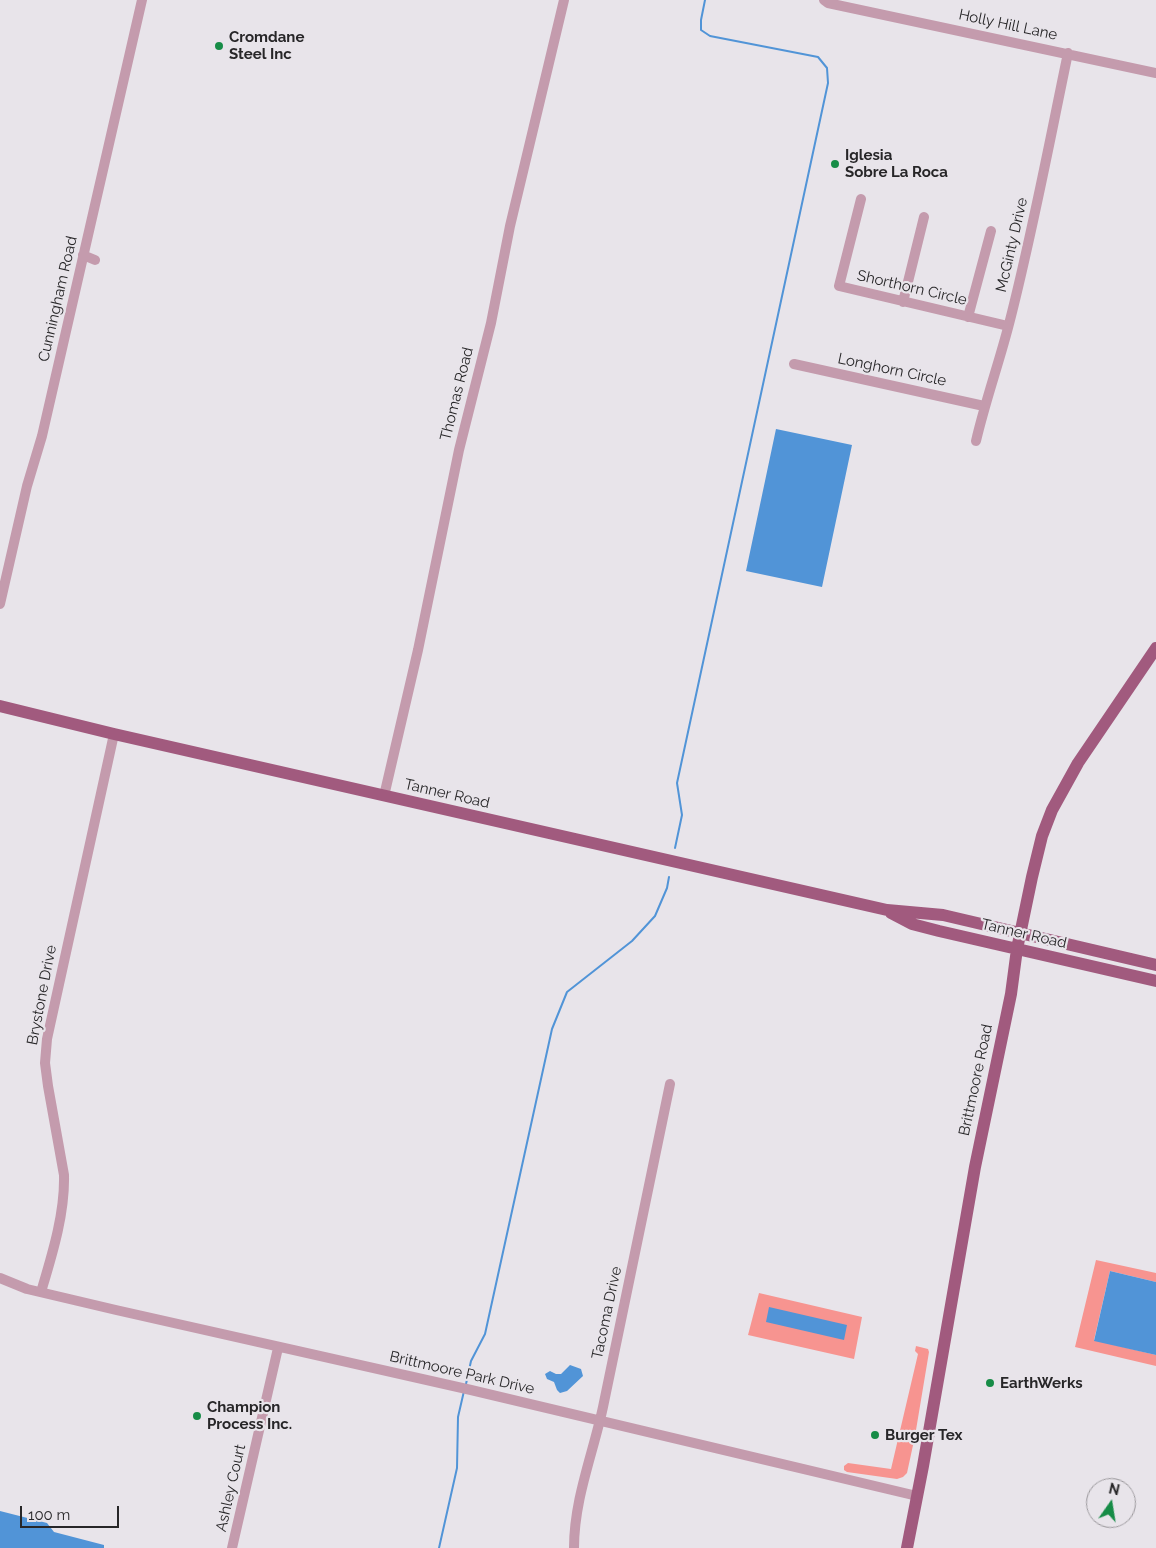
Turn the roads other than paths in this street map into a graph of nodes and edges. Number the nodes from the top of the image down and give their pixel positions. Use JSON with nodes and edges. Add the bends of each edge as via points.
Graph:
{"nodes":[{"id":1,"x":142,"y":0,"type":"edge"},
{"id":2,"x":564,"y":0,"type":"edge"},
{"id":3,"x":824,"y":0,"type":"edge"},
{"id":4,"x":1068,"y":53,"type":"junction"},
{"id":5,"x":1156,"y":73,"type":"edge"},
{"id":6,"x":861,"y":199,"type":"dead end"},
{"id":7,"x":924,"y":217,"type":"dead end"},
{"id":8,"x":991,"y":231,"type":"dead end"},
{"id":9,"x":83,"y":256,"type":"junction"},
{"id":10,"x":95,"y":260,"type":"dead end"},
{"id":11,"x":904,"y":302,"type":"junction"},
{"id":12,"x":968,"y":317,"type":"junction"},
{"id":13,"x":1008,"y":326,"type":"junction"},
{"id":14,"x":794,"y":364,"type":"dead end"},
{"id":15,"x":984,"y":406,"type":"junction"},
{"id":16,"x":976,"y":441,"type":"dead end"},
{"id":17,"x":0,"y":604,"type":"edge"},
{"id":18,"x":1156,"y":648,"type":"edge"},
{"id":19,"x":0,"y":706,"type":"edge"},
{"id":20,"x":114,"y":734,"type":"junction"},
{"id":21,"x":384,"y":796,"type":"junction"},
{"id":22,"x":887,"y":910,"type":"junction"},
{"id":23,"x":1020,"y":934,"type":"junction"},
{"id":24,"x":1018,"y":949,"type":"junction"},
{"id":25,"x":1156,"y":965,"type":"edge"},
{"id":26,"x":1156,"y":981,"type":"edge"},
{"id":27,"x":670,"y":1084,"type":"dead end"},
{"id":28,"x":0,"y":1278,"type":"edge"},
{"id":29,"x":41,"y":1292,"type":"junction"},
{"id":30,"x":278,"y":1348,"type":"junction"},
{"id":31,"x":600,"y":1421,"type":"junction"},
{"id":32,"x":917,"y":1496,"type":"junction"},
{"id":33,"x":232,"y":1548,"type":"edge"},
{"id":34,"x":574,"y":1548,"type":"edge"},
{"id":35,"x":907,"y":1548,"type":"edge"}],
"edges":[{"from":1,"to":9,"type":"street","name":"Cunningham Road"},
{"from":2,"to":21,"type":"street","name":"Thomas Road","via":[[459,450]]},
{"from":3,"to":4,"type":"street","name":"Holly Hill Lane"},
{"from":4,"to":5,"type":"street","name":"Holly Hill Lane"},
{"from":4,"to":13,"type":"street","name":"McGinty Drive"},
{"from":6,"to":11,"type":"street","name":"Shorthorn Circle","via":[[839,286]]},
{"from":7,"to":11,"type":"street"},
{"from":8,"to":12,"type":"street"},
{"from":9,"to":10,"type":"street"},
{"from":9,"to":17,"type":"street","name":"Cunningham Road"},
{"from":11,"to":12,"type":"street","name":"Shorthorn Circle"},
{"from":12,"to":13,"type":"street","name":"Shorthorn Circle"},
{"from":13,"to":15,"type":"street","name":"McGinty Drive"},
{"from":14,"to":15,"type":"street","name":"Longhorn Circle"},
{"from":15,"to":16,"type":"street","name":"McGinty Drive"},
{"from":18,"to":23,"type":"main road","name":"Brittmoore Road","via":[[1078,763],[1052,810],[1040,843]]},
{"from":19,"to":20,"type":"main road","name":"Tanner Road"},
{"from":20,"to":21,"type":"main road","name":"Tanner Road"},
{"from":20,"to":29,"type":"street","name":"Brystone Drive","via":[[47,1039],[45,1062],[64,1187],[62,1210]]},
{"from":21,"to":22,"type":"main road","name":"Tanner Road"},
{"from":22,"to":23,"type":"main road","name":"Tanner Road","via":[[943,915]]},
{"from":22,"to":24,"type":"main road","name":"Tanner Road","via":[[912,924]]},
{"from":23,"to":24,"type":"main road","name":"Brittmoore Road"},
{"from":23,"to":25,"type":"main road","name":"Tanner Road"},
{"from":24,"to":26,"type":"main road","name":"Tanner Road"},
{"from":24,"to":32,"type":"main road","name":"Brittmoore Road","via":[[975,1167]]},
{"from":27,"to":31,"type":"street","name":"Tacoma Drive"},
{"from":28,"to":29,"type":"street","name":"Brittmoore Park Drive"},
{"from":29,"to":30,"type":"street","name":"Brittmoore Park Drive"},
{"from":30,"to":31,"type":"street","name":"Brittmoore Park Drive"},
{"from":30,"to":33,"type":"street","name":"Ashley Court"},
{"from":31,"to":32,"type":"street","name":"Brittmoore Park Drive"},
{"from":31,"to":34,"type":"street","name":"Tacoma Drive","via":[[579,1502]]},
{"from":32,"to":35,"type":"main road","name":"Brittmoore Road"}]}
